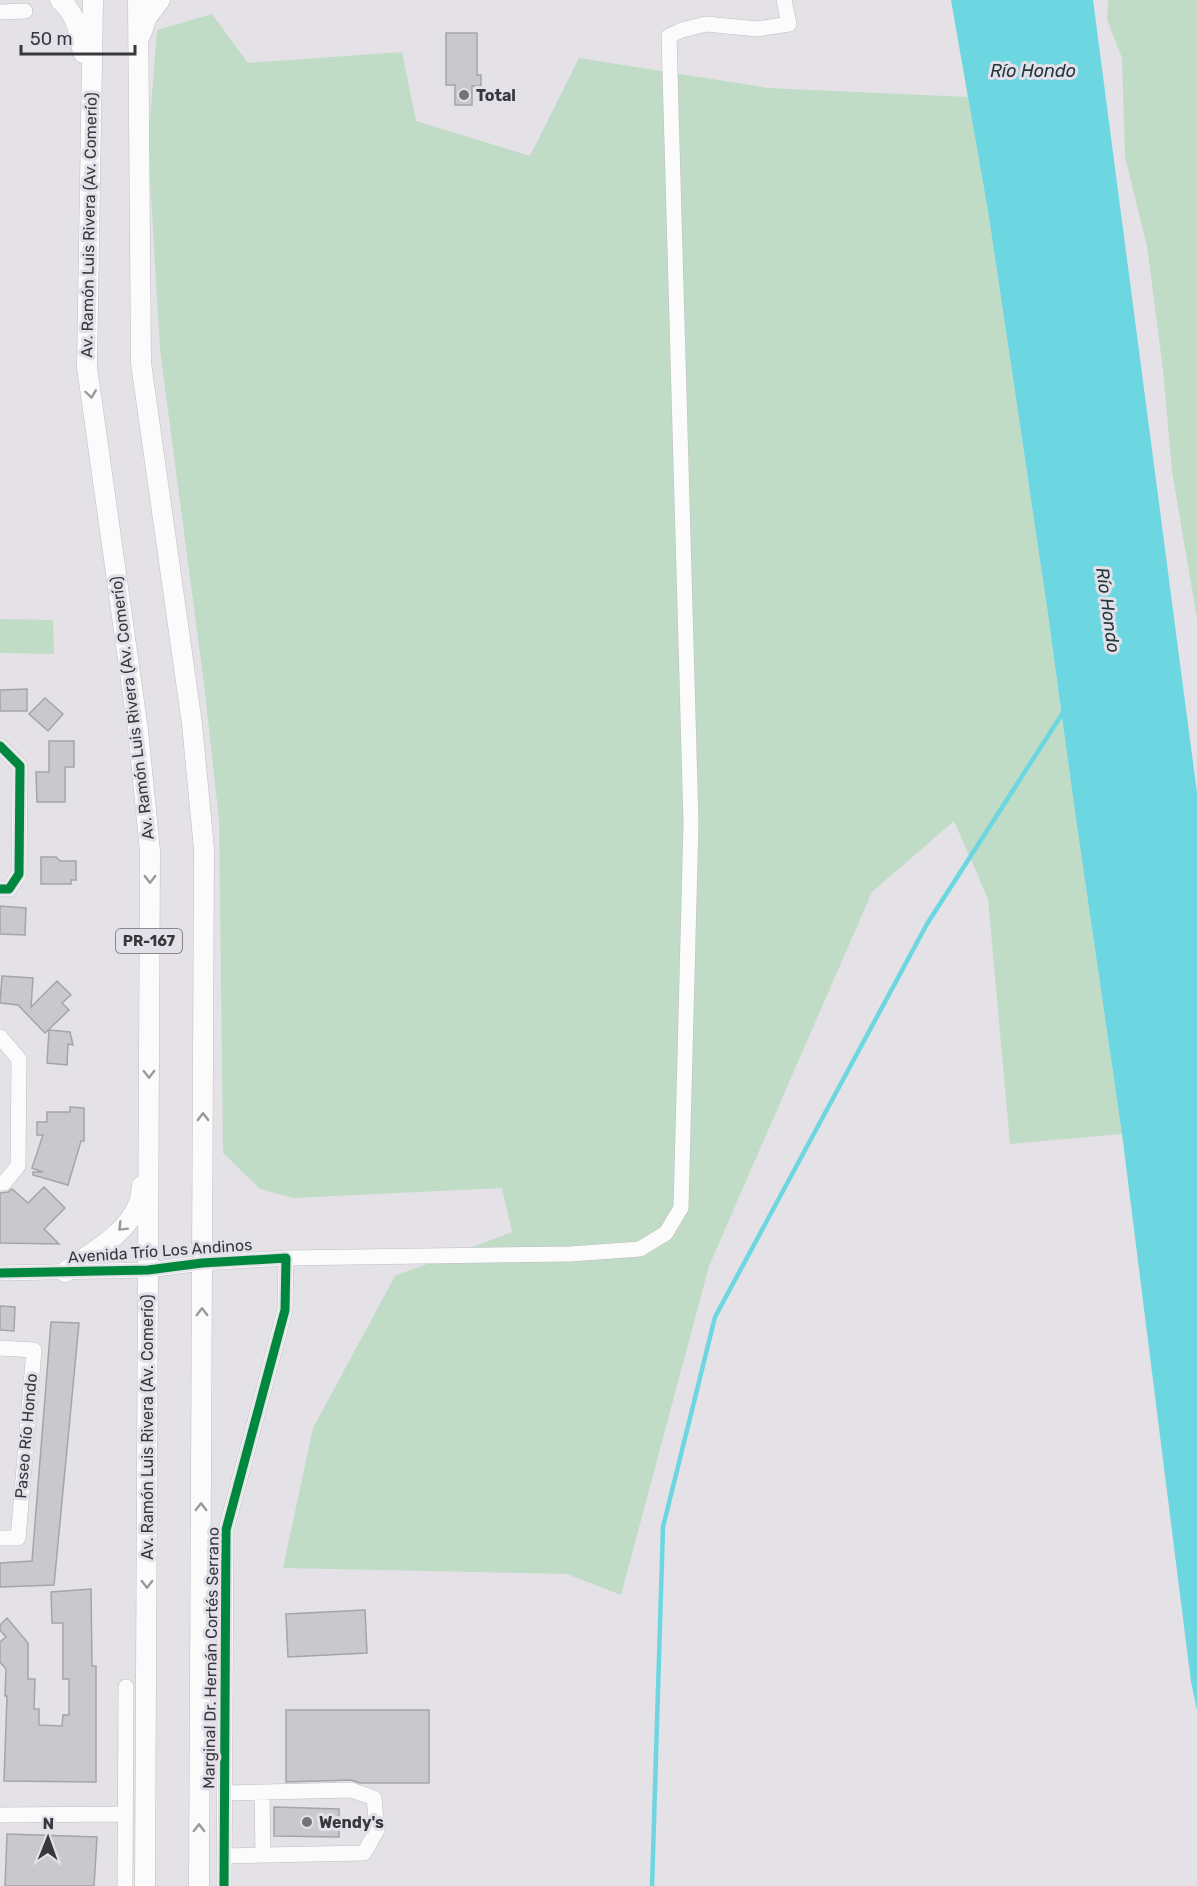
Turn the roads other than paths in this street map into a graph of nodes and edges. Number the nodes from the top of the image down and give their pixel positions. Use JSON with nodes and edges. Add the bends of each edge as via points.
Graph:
{"nodes":[{"id":1,"x":60,"y":0,"type":"edge"},
{"id":2,"x":93,"y":0,"type":"edge"},
{"id":3,"x":138,"y":0,"type":"edge"},
{"id":4,"x":160,"y":0,"type":"edge"},
{"id":5,"x":784,"y":0,"type":"edge"},
{"id":6,"x":25,"y":11,"type":"dead end"},
{"id":7,"x":0,"y":12,"type":"edge"},
{"id":8,"x":138,"y":42,"type":"junction"},
{"id":9,"x":92,"y":99,"type":"junction"},
{"id":10,"x":0,"y":746,"type":"edge"},
{"id":11,"x":0,"y":890,"type":"edge"},
{"id":12,"x":0,"y":1038,"type":"edge"},
{"id":13,"x":148,"y":1154,"type":"junction"},
{"id":14,"x":0,"y":1183,"type":"edge"},
{"id":15,"x":286,"y":1258,"type":"junction"},
{"id":16,"x":202,"y":1263,"type":"junction"},
{"id":17,"x":148,"y":1270,"type":"junction"},
{"id":18,"x":65,"y":1272,"type":"junction"},
{"id":19,"x":0,"y":1273,"type":"edge"},
{"id":20,"x":0,"y":1348,"type":"edge"},
{"id":21,"x":0,"y":1538,"type":"edge"},
{"id":22,"x":126,"y":1687,"type":"dead end"},
{"id":23,"x":262,"y":1792,"type":"junction"},
{"id":24,"x":224,"y":1793,"type":"junction"},
{"id":25,"x":126,"y":1814,"type":"junction"},
{"id":26,"x":0,"y":1815,"type":"edge"},
{"id":27,"x":263,"y":1855,"type":"junction"},
{"id":28,"x":224,"y":1856,"type":"junction"},
{"id":29,"x":125,"y":1886,"type":"edge"},
{"id":30,"x":145,"y":1886,"type":"edge"},
{"id":31,"x":199,"y":1886,"type":"edge"},
{"id":32,"x":224,"y":1886,"type":"edge"}],
"edges":[{"from":1,"to":9,"type":"main road","via":[[69,8],[80,32]]},
{"from":2,"to":9,"type":"main road","name":"Av. Ramón Luis Rivera (Av. Comerío)","number":"PR-167"},
{"from":3,"to":8,"type":"main road","number":"PR-167"},
{"from":4,"to":8,"type":"main road","via":[[147,17]]},
{"from":5,"to":15,"type":"street","name":"Avenida Trío Los Andinos","via":[[789,24],[757,29],[706,24],[669,36],[691,823],[681,1208],[666,1233],[640,1249],[570,1254]]},
{"from":6,"to":7,"type":"street"},
{"from":16,"to":8,"type":"main road","number":"PR-167","one_way":true,"via":[[204,849],[192,724],[141,363]]},
{"from":9,"to":13,"type":"main road","name":"Av. Ramón Luis Rivera (Av. Comerío)","number":"PR-167","one_way":true,"via":[[87,367],[138,730],[150,851]]},
{"from":10,"to":11,"type":"street","via":[[20,766],[18,874],[9,889]]},
{"from":12,"to":14,"type":"street","via":[[19,1059],[18,1166]]},
{"from":13,"to":17,"type":"main road","name":"Av. Ramón Luis Rivera (Av. Comerío)","number":"PR-167"},
{"from":13,"to":18,"type":"main road","one_way":true,"via":[[139,1204],[130,1219]]},
{"from":15,"to":16,"type":"street","name":"Avenida Trío Los Andinos"},
{"from":15,"to":24,"type":"street","name":"Marginal Dr. Hernán Cortés Serrano","via":[[285,1310],[226,1530]]},
{"from":16,"to":17,"type":"street","name":"Avenida Trío Los Andinos"},
{"from":31,"to":16,"type":"main road","number":"PR-167","one_way":true},
{"from":17,"to":18,"type":"street","name":"Avenida Trío Los Andinos"},
{"from":17,"to":30,"type":"main road","name":"Av. Ramón Luis Rivera (Av. Comerío)","number":"PR-167","one_way":true},
{"from":18,"to":19,"type":"street","name":"Avenida Trío Los Andinos"},
{"from":20,"to":21,"type":"street","name":"Paseo Río Hondo","via":[[34,1350],[18,1538]]},
{"from":22,"to":25,"type":"street"},
{"from":23,"to":24,"type":"street"},
{"from":23,"to":27,"type":"street"},
{"from":23,"to":27,"type":"street","via":[[351,1790],[374,1798],[378,1830],[364,1853]]},
{"from":24,"to":28,"type":"street","name":"Marginal Dr. Hernán Cortés Serrano"},
{"from":25,"to":26,"type":"street"},
{"from":25,"to":29,"type":"street"},
{"from":27,"to":28,"type":"street"},
{"from":28,"to":32,"type":"street","name":"Marginal Dr. Hernán Cortés Serrano"}]}
